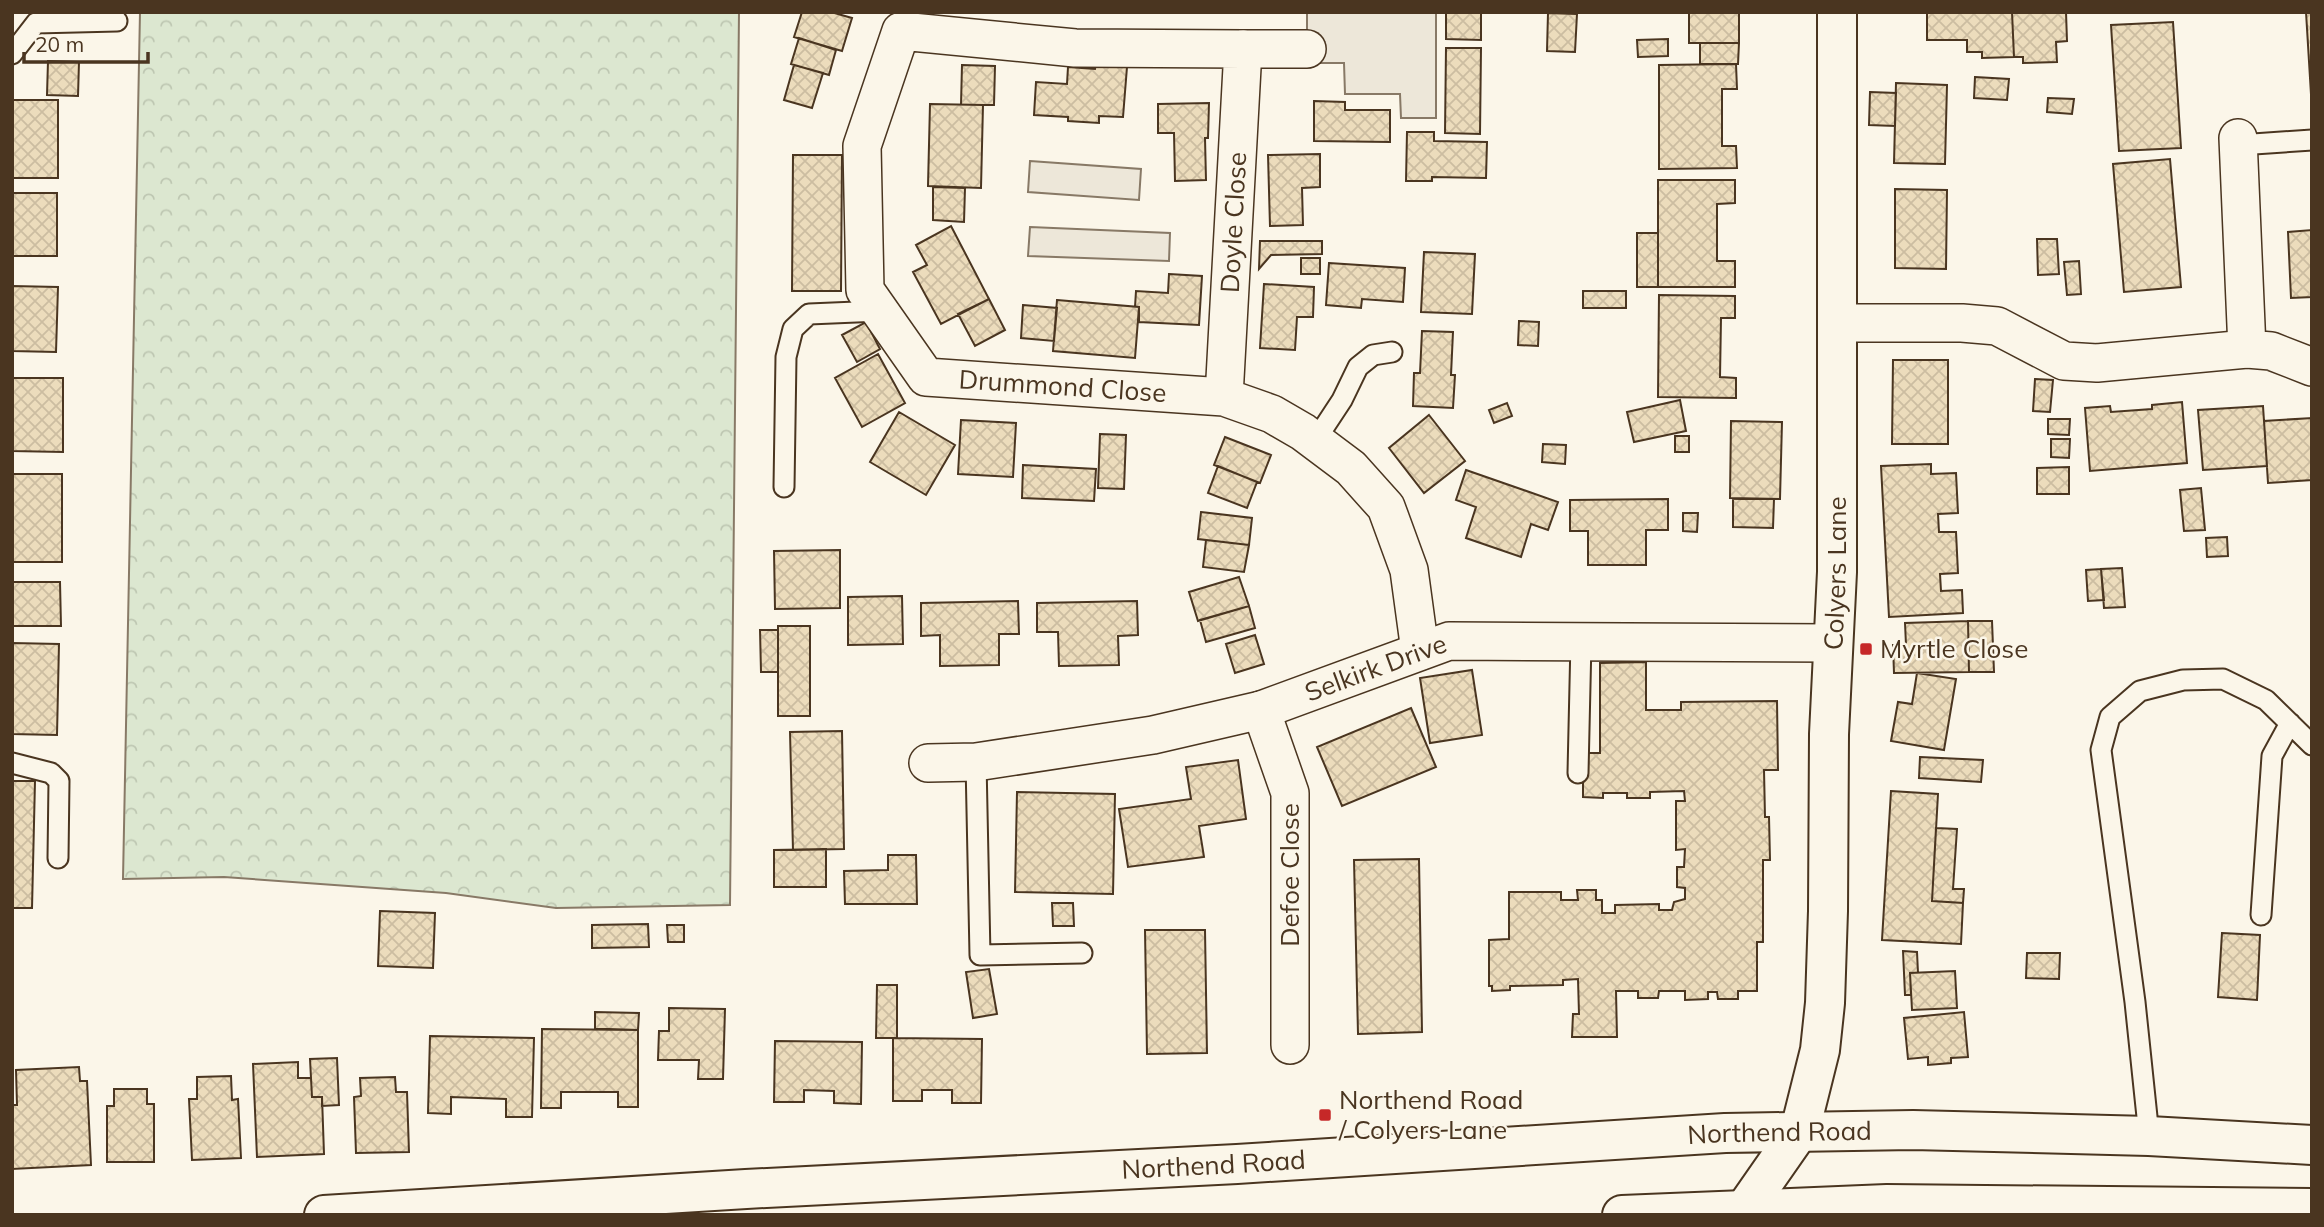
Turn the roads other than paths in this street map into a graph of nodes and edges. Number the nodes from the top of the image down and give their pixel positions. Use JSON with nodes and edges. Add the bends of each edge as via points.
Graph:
{"nodes":[{"id":1,"x":1837,"y":12,"type":"edge"},
{"id":2,"x":117,"y":20,"type":"dead end"},
{"id":3,"x":902,"y":22,"type":"edge"},
{"id":4,"x":1243,"y":49,"type":"junction"},
{"id":5,"x":1307,"y":49,"type":"dead end"},
{"id":6,"x":12,"y":54,"type":"edge"},
{"id":7,"x":2312,"y":140,"type":"edge"},
{"id":8,"x":2238,"y":141,"type":"joint"},
{"id":9,"x":880,"y":311,"type":"junction"},
{"id":10,"x":1839,"y":323,"type":"junction"},
{"id":11,"x":2246,"y":349,"type":"junction"},
{"id":12,"x":1392,"y":352,"type":"dead end"},
{"id":13,"x":2312,"y":367,"type":"edge"},
{"id":14,"x":1224,"y":397,"type":"junction"},
{"id":15,"x":1315,"y":441,"type":"junction"},
{"id":16,"x":784,"y":487,"type":"dead end"},
{"id":17,"x":1581,"y":641,"type":"junction"},
{"id":18,"x":1833,"y":643,"type":"junction"},
{"id":19,"x":1420,"y":651,"type":"junction"},
{"id":20,"x":1261,"y":710,"type":"junction"},
{"id":21,"x":2290,"y":723,"type":"junction"},
{"id":22,"x":2312,"y":745,"type":"edge"},
{"id":23,"x":976,"y":762,"type":"junction"},
{"id":24,"x":12,"y":763,"type":"edge"},
{"id":25,"x":928,"y":763,"type":"dead end"},
{"id":26,"x":1578,"y":773,"type":"dead end"},
{"id":27,"x":58,"y":858,"type":"dead end"},
{"id":28,"x":2260,"y":915,"type":"dead end"},
{"id":29,"x":1082,"y":953,"type":"dead end"},
{"id":30,"x":1290,"y":1045,"type":"dead end"},
{"id":31,"x":1800,"y":1130,"type":"junction"},
{"id":32,"x":2149,"y":1136,"type":"junction"},
{"id":33,"x":2312,"y":1144,"type":"edge"},
{"id":34,"x":2312,"y":1208,"type":"edge"},
{"id":35,"x":1745,"y":1209,"type":"junction"},
{"id":36,"x":324,"y":1215,"type":"edge"},
{"id":37,"x":1622,"y":1215,"type":"edge"}],
"edges":[{"from":1,"to":10,"type":"main road","name":"Colyers Lane"},
{"from":2,"to":6,"type":"lane","via":[[36,23]]},
{"from":3,"to":4,"type":"street","name":"Drummond Close","via":[[1075,48]]},
{"from":3,"to":9,"type":"street","name":"Drummond Close","via":[[862,146],[865,290]]},
{"from":4,"to":5,"type":"street"},
{"from":4,"to":14,"type":"street","name":"Doyle Close"},
{"from":7,"to":8,"type":"lane"},
{"from":8,"to":11,"type":"street"},
{"from":9,"to":14,"type":"street","name":"Drummond Close","via":[[926,377]]},
{"from":9,"to":16,"type":"lane","via":[[809,314],[793,329],[786,357]]},
{"from":10,"to":11,"type":"street","via":[[1997,326],[2064,361],[2086,363]]},
{"from":10,"to":18,"type":"main road","name":"Colyers Lane","via":[[1838,572]]},
{"from":11,"to":13,"type":"street","via":[[2271,351]]},
{"from":12,"to":15,"type":"lane","via":[[1373,355],[1358,367]]},
{"from":14,"to":15,"type":"street","name":"Drummond Close","via":[[1272,414]]},
{"from":15,"to":19,"type":"street","name":"Drummond Close","via":[[1351,468],[1385,507],[1409,570]]},
{"from":17,"to":18,"type":"street","name":"Selkirk Drive"},
{"from":17,"to":19,"type":"street","name":"Selkirk Drive","via":[[1449,641]]},
{"from":17,"to":26,"type":"lane"},
{"from":18,"to":31,"type":"main road","name":"Colyers Lane","via":[[1825,1003],[1820,1050]]},
{"from":19,"to":20,"type":"street","name":"Selkirk Drive"},
{"from":20,"to":23,"type":"street","name":"Selkirk Drive","via":[[1153,735]]},
{"from":20,"to":30,"type":"street","name":"Defoe Close","via":[[1290,793]]},
{"from":21,"to":22,"type":"lane"},
{"from":21,"to":28,"type":"lane","via":[[2272,756]]},
{"from":21,"to":32,"type":"lane","via":[[2266,700],[2223,679],[2183,680],[2140,691],[2110,717],[2101,750]]},
{"from":23,"to":25,"type":"street","name":"Selkirk Drive"},
{"from":23,"to":29,"type":"lane","via":[[980,955]]},
{"from":24,"to":27,"type":"lane","via":[[51,773],[59,781]]},
{"from":31,"to":32,"type":"main road","name":"Northend Road"},
{"from":31,"to":35,"type":"main road"},
{"from":31,"to":36,"type":"main road","name":"Northend Road"},
{"from":32,"to":33,"type":"main road","name":"Northend Road"},
{"from":34,"to":35,"type":"main road","via":[[1887,1204]]},
{"from":35,"to":37,"type":"main road"}]}
